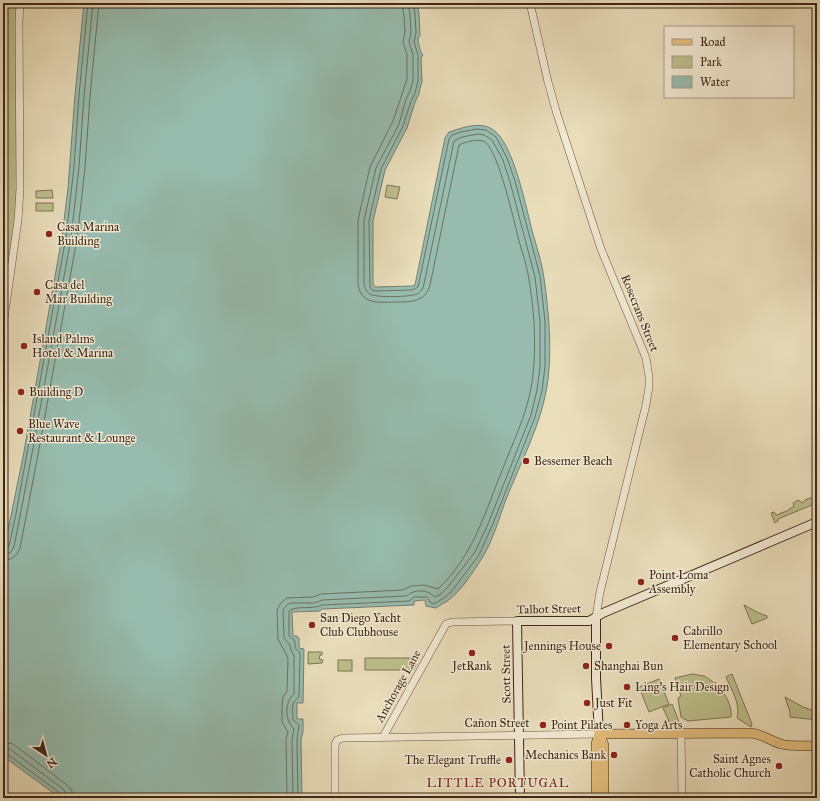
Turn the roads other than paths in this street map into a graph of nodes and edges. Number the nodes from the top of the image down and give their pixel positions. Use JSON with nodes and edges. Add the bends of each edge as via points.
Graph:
{"nodes":[{"id":1,"x":20,"y":3,"type":"edge"},
{"id":2,"x":530,"y":3,"type":"edge"},
{"id":3,"x":3,"y":326,"type":"edge"},
{"id":4,"x":817,"y":522,"type":"edge"},
{"id":5,"x":596,"y":617,"type":"junction"},
{"id":6,"x":517,"y":621,"type":"junction"},
{"id":7,"x":452,"y":622,"type":"joint"},
{"id":8,"x":599,"y":734,"type":"junction"},
{"id":9,"x":681,"y":734,"type":"junction"},
{"id":10,"x":519,"y":735,"type":"junction"},
{"id":11,"x":383,"y":737,"type":"junction"},
{"id":12,"x":817,"y":746,"type":"edge"},
{"id":13,"x":335,"y":798,"type":"edge"},
{"id":14,"x":520,"y":798,"type":"edge"},
{"id":15,"x":596,"y":798,"type":"edge"},
{"id":16,"x":604,"y":798,"type":"edge"},
{"id":17,"x":682,"y":798,"type":"edge"}],
"edges":[{"from":1,"to":3,"type":"street","via":[[20,189]]},
{"from":2,"to":5,"type":"street","name":"Rosecrans Street","via":[[557,114],[600,249],[646,358],[649,376],[646,405]]},
{"from":4,"to":5,"type":"main road","name":"Talbot Street"},
{"from":5,"to":6,"type":"main road","name":"Talbot Street","via":[[589,621]]},
{"from":5,"to":8,"type":"main road","name":"Rosecrans Street"},
{"from":6,"to":7,"type":"street","name":"Talbot Street"},
{"from":6,"to":10,"type":"main road","name":"Scott Street"},
{"from":7,"to":11,"type":"street","name":"Anchorage Lane","via":[[444,626]]},
{"from":8,"to":9,"type":"main road","name":"Cañon Street"},
{"from":8,"to":10,"type":"street","name":"Cañon Street"},
{"from":8,"to":15,"type":"main road","name":"Rosecrans Street","via":[[596,744]]},
{"from":8,"to":16,"type":"main road","name":"Rosecrans Street","via":[[604,745]]},
{"from":9,"to":12,"type":"main road","via":[[760,734],[786,745]]},
{"from":9,"to":17,"type":"street"},
{"from":10,"to":11,"type":"street","name":"Cañon Street"},
{"from":10,"to":14,"type":"main road","name":"Scott Street"},
{"from":11,"to":13,"type":"street","name":"Anchorage Lane","via":[[345,737],[336,741]]}]}
